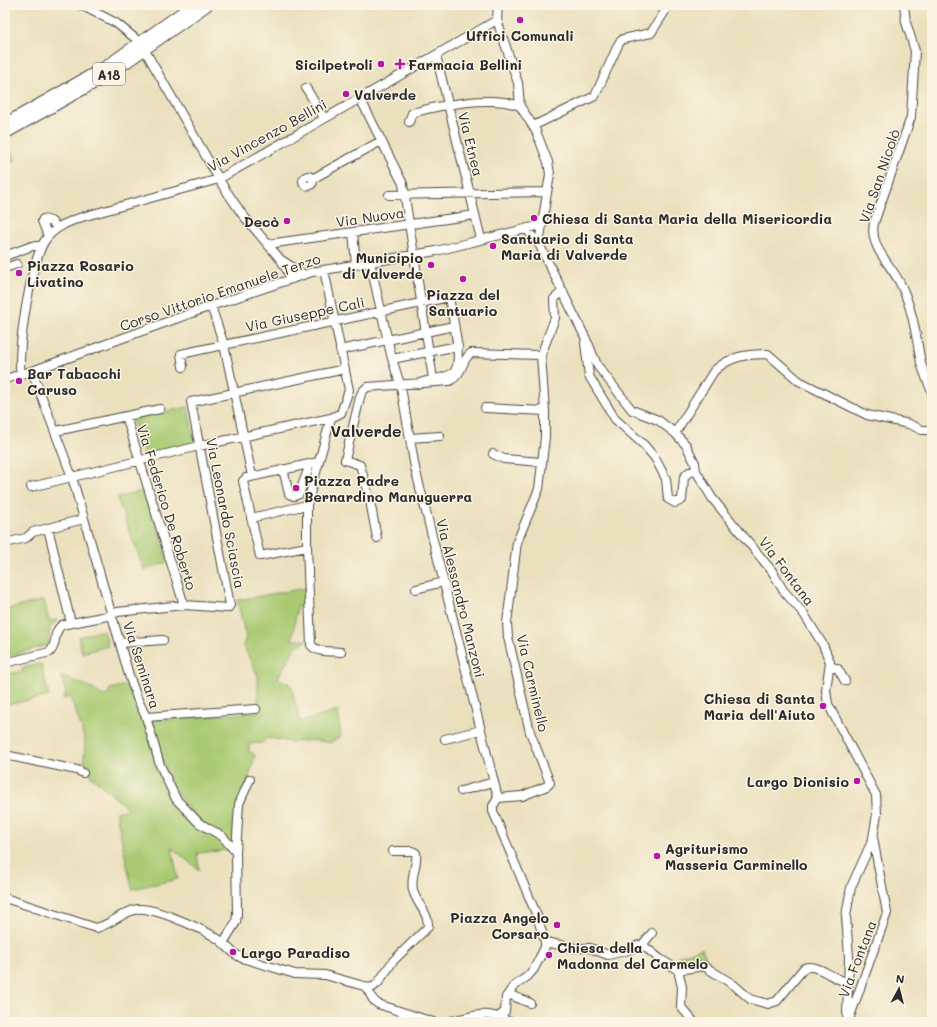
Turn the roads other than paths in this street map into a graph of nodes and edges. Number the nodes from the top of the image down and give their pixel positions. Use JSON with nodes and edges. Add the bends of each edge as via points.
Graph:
{"nodes":[{"id":1,"x":81,"y":5,"type":"edge"},
{"id":2,"x":193,"y":5,"type":"edge"},
{"id":3,"x":207,"y":5,"type":"edge"},
{"id":4,"x":498,"y":5,"type":"edge"},
{"id":5,"x":669,"y":5,"type":"edge"},
{"id":6,"x":904,"y":5,"type":"edge"},
{"id":7,"x":497,"y":20,"type":"junction"},
{"id":8,"x":136,"y":39,"type":"dead end"},
{"id":9,"x":147,"y":54,"type":"dead end"},
{"id":10,"x":436,"y":56,"type":"junction"},
{"id":11,"x":306,"y":88,"type":"dead end"},
{"id":12,"x":360,"y":98,"type":"junction"},
{"id":13,"x":448,"y":105,"type":"junction"},
{"id":14,"x":520,"y":106,"type":"junction"},
{"id":15,"x":324,"y":118,"type":"junction"},
{"id":16,"x":409,"y":122,"type":"dead end"},
{"id":17,"x":5,"y":124,"type":"edge"},
{"id":18,"x":533,"y":126,"type":"junction"},
{"id":19,"x":5,"y":133,"type":"edge"},
{"id":20,"x":381,"y":141,"type":"junction"},
{"id":21,"x":220,"y":179,"type":"junction"},
{"id":22,"x":312,"y":179,"type":"dead end"},
{"id":23,"x":547,"y":192,"type":"junction"},
{"id":24,"x":470,"y":194,"type":"junction"},
{"id":25,"x":389,"y":195,"type":"dead end"},
{"id":26,"x":404,"y":195,"type":"junction"},
{"id":27,"x":475,"y":215,"type":"junction"},
{"id":28,"x":409,"y":225,"type":"junction"},
{"id":29,"x":542,"y":225,"type":"junction"},
{"id":30,"x":58,"y":228,"type":"junction"},
{"id":31,"x":527,"y":228,"type":"junction"},
{"id":32,"x":353,"y":232,"type":"junction"},
{"id":33,"x":48,"y":236,"type":"junction"},
{"id":34,"x":481,"y":239,"type":"junction"},
{"id":35,"x":268,"y":244,"type":"junction"},
{"id":36,"x":539,"y":244,"type":"junction"},
{"id":37,"x":41,"y":246,"type":"junction"},
{"id":38,"x":413,"y":255,"type":"junction"},
{"id":39,"x":5,"y":256,"type":"edge"},
{"id":40,"x":281,"y":260,"type":"junction"},
{"id":41,"x":370,"y":262,"type":"junction"},
{"id":42,"x":17,"y":264,"type":"dead end"},
{"id":43,"x":356,"y":264,"type":"junction"},
{"id":44,"x":5,"y":268,"type":"edge"},
{"id":45,"x":324,"y":270,"type":"junction"},
{"id":46,"x":304,"y":274,"type":"junction"},
{"id":47,"x":292,"y":279,"type":"junction"},
{"id":48,"x":563,"y":291,"type":"junction"},
{"id":49,"x":421,"y":302,"type":"junction"},
{"id":50,"x":211,"y":306,"type":"junction"},
{"id":51,"x":381,"y":311,"type":"junction"},
{"id":52,"x":334,"y":321,"type":"junction"},
{"id":53,"x":454,"y":326,"type":"junction"},
{"id":54,"x":426,"y":332,"type":"junction"},
{"id":55,"x":21,"y":339,"type":"junction"},
{"id":56,"x":586,"y":339,"type":"junction"},
{"id":57,"x":388,"y":340,"type":"junction"},
{"id":58,"x":224,"y":345,"type":"junction"},
{"id":59,"x":458,"y":346,"type":"junction"},
{"id":60,"x":340,"y":350,"type":"junction"},
{"id":61,"x":429,"y":352,"type":"junction"},
{"id":62,"x":542,"y":354,"type":"junction"},
{"id":63,"x":392,"y":359,"type":"junction"},
{"id":64,"x":184,"y":367,"type":"dead end"},
{"id":65,"x":344,"y":369,"type":"junction"},
{"id":66,"x":32,"y":371,"type":"junction"},
{"id":67,"x":20,"y":374,"type":"junction"},
{"id":68,"x":8,"y":378,"type":"edge"},
{"id":69,"x":433,"y":378,"type":"junction"},
{"id":70,"x":399,"y":384,"type":"junction"},
{"id":71,"x":417,"y":384,"type":"junction"},
{"id":72,"x":235,"y":392,"type":"junction"},
{"id":73,"x":932,"y":392,"type":"edge"},
{"id":74,"x":485,"y":408,"type":"dead end"},
{"id":75,"x":160,"y":409,"type":"dead end"},
{"id":76,"x":545,"y":411,"type":"junction"},
{"id":77,"x":126,"y":416,"type":"junction"},
{"id":78,"x":331,"y":418,"type":"junction"},
{"id":79,"x":932,"y":430,"type":"edge"},
{"id":80,"x":56,"y":431,"type":"junction"},
{"id":81,"x":675,"y":433,"type":"junction"},
{"id":82,"x":244,"y":436,"type":"junction"},
{"id":83,"x":440,"y":436,"type":"dead end"},
{"id":84,"x":410,"y":438,"type":"junction"},
{"id":85,"x":199,"y":446,"type":"junction"},
{"id":86,"x":493,"y":454,"type":"dead end"},
{"id":87,"x":140,"y":461,"type":"junction"},
{"id":88,"x":318,"y":462,"type":"junction"},
{"id":89,"x":541,"y":462,"type":"junction"},
{"id":90,"x":309,"y":464,"type":"junction"},
{"id":91,"x":283,"y":469,"type":"junction"},
{"id":92,"x":696,"y":471,"type":"junction"},
{"id":93,"x":252,"y":476,"type":"junction"},
{"id":94,"x":72,"y":477,"type":"junction"},
{"id":95,"x":31,"y":487,"type":"dead end"},
{"id":96,"x":307,"y":506,"type":"junction"},
{"id":97,"x":251,"y":518,"type":"junction"},
{"id":98,"x":84,"y":519,"type":"junction"},
{"id":99,"x":48,"y":528,"type":"junction"},
{"id":100,"x":377,"y":538,"type":"dead end"},
{"id":101,"x":5,"y":543,"type":"edge"},
{"id":102,"x":307,"y":547,"type":"junction"},
{"id":103,"x":443,"y":582,"type":"junction"},
{"id":104,"x":416,"y":589,"type":"dead end"},
{"id":105,"x":184,"y":605,"type":"junction"},
{"id":106,"x":112,"y":615,"type":"junction"},
{"id":107,"x":71,"y":622,"type":"junction"},
{"id":108,"x":162,"y":640,"type":"dead end"},
{"id":109,"x":120,"y":643,"type":"junction"},
{"id":110,"x":341,"y":652,"type":"dead end"},
{"id":111,"x":5,"y":663,"type":"edge"},
{"id":112,"x":830,"y":666,"type":"junction"},
{"id":113,"x":845,"y":681,"type":"dead end"},
{"id":114,"x":256,"y":709,"type":"dead end"},
{"id":115,"x":146,"y":717,"type":"junction"},
{"id":116,"x":481,"y":730,"type":"junction"},
{"id":117,"x":445,"y":739,"type":"dead end"},
{"id":118,"x":5,"y":755,"type":"edge"},
{"id":119,"x":83,"y":773,"type":"dead end"},
{"id":120,"x":250,"y":779,"type":"dead end"},
{"id":121,"x":494,"y":782,"type":"junction"},
{"id":122,"x":461,"y":791,"type":"dead end"},
{"id":123,"x":498,"y":798,"type":"junction"},
{"id":124,"x":873,"y":838,"type":"junction"},
{"id":125,"x":393,"y":851,"type":"dead end"},
{"id":126,"x":236,"y":852,"type":"junction"},
{"id":127,"x":5,"y":898,"type":"edge"},
{"id":128,"x":652,"y":933,"type":"dead end"},
{"id":129,"x":545,"y":942,"type":"junction"},
{"id":130,"x":223,"y":943,"type":"junction"},
{"id":131,"x":642,"y":945,"type":"junction"},
{"id":132,"x":678,"y":970,"type":"junction"},
{"id":133,"x":847,"y":982,"type":"junction"},
{"id":134,"x":367,"y":988,"type":"junction"},
{"id":135,"x":508,"y":994,"type":"junction"},
{"id":136,"x":530,"y":1003,"type":"dead end"},
{"id":137,"x":499,"y":1016,"type":"junction"},
{"id":138,"x":433,"y":1022,"type":"edge"},
{"id":139,"x":448,"y":1022,"type":"edge"},
{"id":140,"x":510,"y":1022,"type":"edge"},
{"id":141,"x":694,"y":1022,"type":"edge"},
{"id":142,"x":848,"y":1022,"type":"edge"}],
"edges":[{"from":1,"to":8,"type":"street","via":[[116,23]]},
{"from":2,"to":17,"type":"highway","number":"A18","via":[[104,68]]},
{"from":3,"to":19,"type":"highway","number":"A18","via":[[108,75]]},
{"from":4,"to":7,"type":"street"},
{"from":5,"to":18,"type":"street","via":[[650,33],[623,39],[619,43],[595,96]]},
{"from":6,"to":73,"type":"street","name":"Via San Nicolò","via":[[906,22],[915,51],[912,117],[874,223],[873,236],[876,246],[903,289],[916,330],[921,363]]},
{"from":7,"to":10,"type":"street","name":"Via Vincenzo Bellini"},
{"from":7,"to":14,"type":"street","via":[[518,83]]},
{"from":9,"to":21,"type":"street"},
{"from":10,"to":12,"type":"street","name":"Via Vincenzo Bellini"},
{"from":10,"to":13,"type":"street","name":"Via Etnea"},
{"from":11,"to":15,"type":"street"},
{"from":12,"to":15,"type":"street","name":"Via Vincenzo Bellini"},
{"from":12,"to":20,"type":"street"},
{"from":13,"to":14,"type":"street","via":[[472,102]]},
{"from":13,"to":16,"type":"street","via":[[412,113]]},
{"from":13,"to":24,"type":"street","name":"Via Etnea"},
{"from":14,"to":18,"type":"street"},
{"from":15,"to":21,"type":"street","name":"Via Vincenzo Bellini"},
{"from":18,"to":23,"type":"street","via":[[548,162],[550,174]]},
{"from":20,"to":22,"type":"street"},
{"from":20,"to":26,"type":"street","via":[[403,184]]},
{"from":21,"to":30,"type":"street","name":"Via Vincenzo Bellini","via":[[67,222]]},
{"from":21,"to":35,"type":"street","via":[[242,214]]},
{"from":23,"to":24,"type":"street"},
{"from":23,"to":29,"type":"street"},
{"from":24,"to":26,"type":"street"},
{"from":24,"to":27,"type":"street","name":"Via Etnea"},
{"from":25,"to":26,"type":"street"},
{"from":26,"to":28,"type":"street"},
{"from":27,"to":28,"type":"street","name":"Via Nuova"},
{"from":27,"to":34,"type":"street","name":"Via Etnea"},
{"from":28,"to":32,"type":"street","name":"Via Nuova"},
{"from":28,"to":38,"type":"street"},
{"from":29,"to":31,"type":"street","name":"Corso Vittorio Emanuele Terzo"},
{"from":29,"to":36,"type":"street"},
{"from":30,"to":33,"type":"street","name":"Via Vincenzo Bellini"},
{"from":30,"to":33,"type":"street","via":[[51,220],[43,220]]},
{"from":31,"to":34,"type":"street","name":"Corso Vittorio Emanuele Terzo"},
{"from":31,"to":36,"type":"street"},
{"from":32,"to":35,"type":"street","name":"Via Nuova"},
{"from":32,"to":43,"type":"street"},
{"from":33,"to":37,"type":"street","name":"Via Vincenzo Bellini"},
{"from":34,"to":38,"type":"street","name":"Corso Vittorio Emanuele Terzo"},
{"from":35,"to":40,"type":"street"},
{"from":36,"to":48,"type":"street"},
{"from":37,"to":39,"type":"street","via":[[32,246]]},
{"from":37,"to":55,"type":"street","name":"Via Vincenzo Bellini","via":[[35,263]]},
{"from":38,"to":41,"type":"street","name":"Corso Vittorio Emanuele Terzo"},
{"from":38,"to":49,"type":"street"},
{"from":40,"to":46,"type":"street"},
{"from":40,"to":47,"type":"street"},
{"from":41,"to":43,"type":"street","name":"Corso Vittorio Emanuele Terzo"},
{"from":41,"to":51,"type":"street","name":"Via Alessandro Manzoni"},
{"from":42,"to":44,"type":"street"},
{"from":43,"to":45,"type":"street","name":"Corso Vittorio Emanuele Terzo"},
{"from":45,"to":46,"type":"street","name":"Corso Vittorio Emanuele Terzo"},
{"from":45,"to":52,"type":"street"},
{"from":46,"to":47,"type":"street","name":"Corso Vittorio Emanuele Terzo"},
{"from":47,"to":50,"type":"street","name":"Corso Vittorio Emanuele Terzo"},
{"from":48,"to":56,"type":"street"},
{"from":48,"to":62,"type":"street","name":"Via Carminello","via":[[554,299],[555,318]]},
{"from":49,"to":51,"type":"street","name":"Via Giuseppe Calì"},
{"from":49,"to":53,"type":"street","name":"Via Giuseppe Calì","via":[[449,297]]},
{"from":49,"to":54,"type":"street"},
{"from":50,"to":58,"type":"street"},
{"from":50,"to":66,"type":"street","name":"Corso Vittorio Emanuele Terzo"},
{"from":51,"to":52,"type":"street","name":"Via Giuseppe Calì"},
{"from":51,"to":57,"type":"street","name":"Via Alessandro Manzoni"},
{"from":52,"to":58,"type":"street","name":"Via Giuseppe Calì"},
{"from":52,"to":60,"type":"street"},
{"from":53,"to":54,"type":"street"},
{"from":53,"to":59,"type":"street"},
{"from":54,"to":57,"type":"street"},
{"from":54,"to":61,"type":"street"},
{"from":55,"to":67,"type":"street"},
{"from":55,"to":68,"type":"street"},
{"from":56,"to":81,"type":"street","name":"Via Fontana","via":[[597,365],[632,410],[658,420]]},
{"from":56,"to":92,"type":"street","via":[[589,376],[614,419],[655,458],[666,479],[667,495],[671,502],[682,500],[684,477],[689,472]]},
{"from":57,"to":60,"type":"street"},
{"from":57,"to":63,"type":"street","name":"Via Alessandro Manzoni"},
{"from":58,"to":64,"type":"street","name":"Via Giuseppe Calì","via":[[181,354]]},
{"from":58,"to":72,"type":"street"},
{"from":59,"to":61,"type":"street"},
{"from":59,"to":69,"type":"street","via":[[456,369],[452,374]]},
{"from":60,"to":65,"type":"street"},
{"from":61,"to":63,"type":"street"},
{"from":61,"to":69,"type":"street"},
{"from":62,"to":71,"type":"street","via":[[471,353],[456,378],[445,382]]},
{"from":62,"to":76,"type":"street","name":"Via Carminello"},
{"from":63,"to":70,"type":"street","name":"Via Alessandro Manzoni"},
{"from":65,"to":72,"type":"street"},
{"from":65,"to":78,"type":"street","via":[[349,390],[344,409]]},
{"from":66,"to":67,"type":"street","name":"Corso Vittorio Emanuele Terzo"},
{"from":66,"to":80,"type":"street","name":"Via Seminara"},
{"from":67,"to":68,"type":"street","name":"Corso Vittorio Emanuele Terzo"},
{"from":69,"to":71,"type":"street"},
{"from":70,"to":71,"type":"street"},
{"from":70,"to":84,"type":"street","name":"Via Alessandro Manzoni"},
{"from":70,"to":100,"type":"street","via":[[367,387],[362,392],[345,460],[360,465]]},
{"from":72,"to":82,"type":"street"},
{"from":72,"to":85,"type":"street","name":"Via Leonardo Sciascia","via":[[190,402]]},
{"from":74,"to":76,"type":"street"},
{"from":75,"to":77,"type":"street"},
{"from":76,"to":89,"type":"street","name":"Via Carminello","via":[[545,437]]},
{"from":77,"to":80,"type":"street"},
{"from":77,"to":87,"type":"street","name":"Via Federico De Roberto"},
{"from":78,"to":82,"type":"street"},
{"from":78,"to":88,"type":"street"},
{"from":79,"to":81,"type":"street","via":[[922,430],[909,424],[867,415],[799,381],[768,354],[745,355],[722,364],[714,371]]},
{"from":80,"to":94,"type":"street","name":"Via Seminara"},
{"from":81,"to":92,"type":"street","name":"Via Fontana","via":[[686,445]]},
{"from":82,"to":85,"type":"street"},
{"from":82,"to":93,"type":"street"},
{"from":83,"to":84,"type":"street"},
{"from":84,"to":103,"type":"street","name":"Via Alessandro Manzoni"},
{"from":85,"to":87,"type":"street"},
{"from":85,"to":105,"type":"street","name":"Via Leonardo Sciascia","via":[[230,605],[228,608]]},
{"from":86,"to":89,"type":"street","via":[[504,460]]},
{"from":87,"to":94,"type":"street"},
{"from":87,"to":105,"type":"street","name":"Via Federico De Roberto"},
{"from":88,"to":90,"type":"street"},
{"from":88,"to":96,"type":"street"},
{"from":89,"to":123,"type":"street","name":"Via Carminello","via":[[539,489],[517,542],[508,630],[530,732],[550,783],[522,796]]},
{"from":90,"to":91,"type":"street"},
{"from":90,"to":91,"type":"street","via":[[299,494],[294,496],[289,494]]},
{"from":91,"to":93,"type":"street"},
{"from":92,"to":112,"type":"street","name":"Via Fontana","via":[[712,498],[804,614],[823,646]]},
{"from":93,"to":97,"type":"street","via":[[246,478],[243,485]]},
{"from":94,"to":95,"type":"street"},
{"from":94,"to":98,"type":"street","name":"Via Seminara"},
{"from":96,"to":97,"type":"street"},
{"from":96,"to":102,"type":"street"},
{"from":97,"to":102,"type":"street","via":[[260,556]]},
{"from":98,"to":99,"type":"street"},
{"from":98,"to":106,"type":"street","name":"Via Seminara"},
{"from":99,"to":101,"type":"street","via":[[34,532],[26,538]]},
{"from":99,"to":107,"type":"street"},
{"from":102,"to":110,"type":"street","via":[[312,645],[319,650]]},
{"from":103,"to":104,"type":"street"},
{"from":103,"to":116,"type":"street","name":"Via Alessandro Manzoni"},
{"from":105,"to":106,"type":"street","name":"Via Leonardo Sciascia","via":[[117,612]]},
{"from":106,"to":107,"type":"street","name":"Via Leonardo Sciascia"},
{"from":106,"to":109,"type":"street","name":"Via Seminara"},
{"from":107,"to":111,"type":"street","via":[[56,630],[55,644],[50,652]]},
{"from":108,"to":109,"type":"street"},
{"from":109,"to":115,"type":"street","name":"Via Seminara","via":[[135,693]]},
{"from":112,"to":113,"type":"street","via":[[838,670]]},
{"from":112,"to":124,"type":"street","name":"Via Fontana","via":[[826,690],[828,704],[876,795],[877,814]]},
{"from":114,"to":115,"type":"street"},
{"from":115,"to":126,"type":"street","name":"Via Seminara","via":[[160,765],[176,799],[199,823],[222,836]]},
{"from":116,"to":117,"type":"street"},
{"from":116,"to":121,"type":"street","name":"Via Alessandro Manzoni"},
{"from":118,"to":119,"type":"street"},
{"from":120,"to":126,"type":"street","via":[[239,804]]},
{"from":121,"to":122,"type":"street"},
{"from":121,"to":123,"type":"street","name":"Via Alessandro Manzoni"},
{"from":123,"to":129,"type":"street","via":[[493,811]]},
{"from":124,"to":133,"type":"street","via":[[849,896],[846,920],[849,950]]},
{"from":124,"to":142,"type":"street","name":"Via Fontana","via":[[887,902],[887,913]]},
{"from":125,"to":134,"type":"street","via":[[416,853],[413,892],[425,911],[428,927],[393,961],[378,983]]},
{"from":126,"to":130,"type":"street","via":[[237,915],[236,922]]},
{"from":127,"to":130,"type":"street","via":[[96,928],[134,911],[146,910],[193,926]]},
{"from":128,"to":131,"type":"street"},
{"from":129,"to":131,"type":"street","via":[[574,948],[590,948],[608,955]]},
{"from":129,"to":135,"type":"street","via":[[534,969]]},
{"from":130,"to":134,"type":"street","via":[[235,955],[247,960],[295,974],[332,976]]},
{"from":131,"to":132,"type":"street"},
{"from":132,"to":133,"type":"street","via":[[704,966],[734,985],[750,999],[768,1004],[777,1000],[804,968],[816,968]]},
{"from":132,"to":141,"type":"street","via":[[682,987],[681,1007]]},
{"from":133,"to":142,"type":"street"},
{"from":134,"to":138,"type":"street","via":[[372,1001]]},
{"from":135,"to":136,"type":"street"},
{"from":135,"to":137,"type":"street","via":[[505,1001],[506,1012]]},
{"from":137,"to":139,"type":"street","via":[[482,1013]]},
{"from":137,"to":140,"type":"street"}]}
